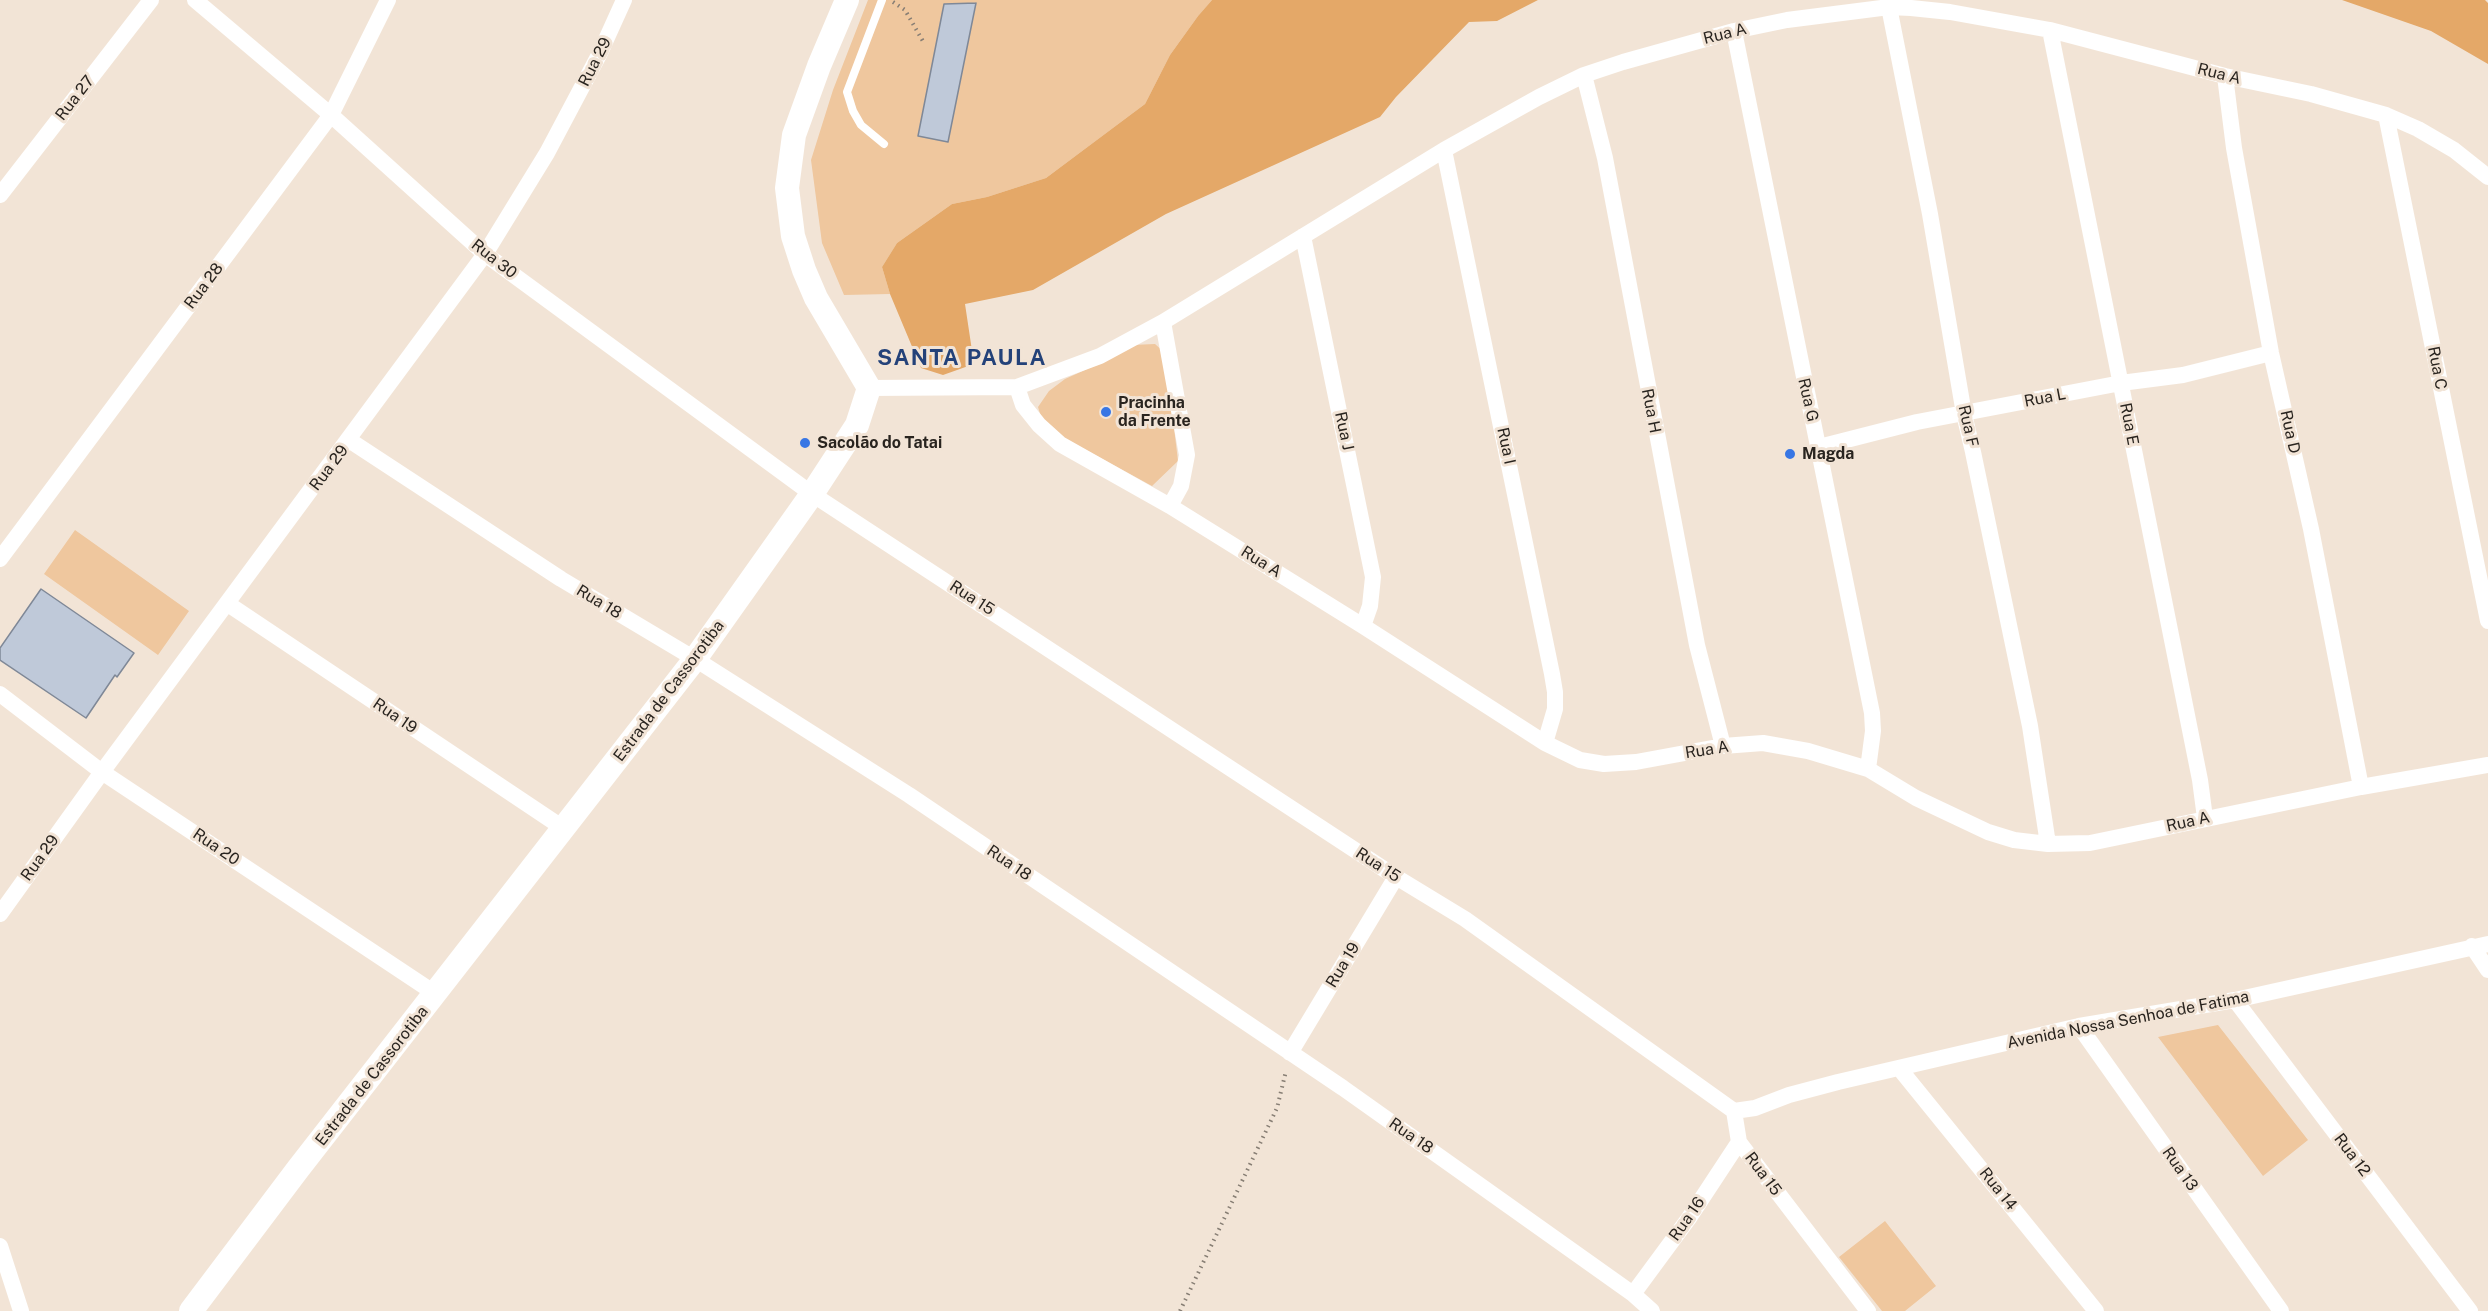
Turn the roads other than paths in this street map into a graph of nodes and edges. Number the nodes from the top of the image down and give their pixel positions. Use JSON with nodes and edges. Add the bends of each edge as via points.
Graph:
{"nodes":[{"id":1,"x":151,"y":0,"type":"edge"},
{"id":2,"x":195,"y":0,"type":"edge"},
{"id":3,"x":388,"y":0,"type":"edge"},
{"id":4,"x":624,"y":0,"type":"edge"},
{"id":5,"x":847,"y":0,"type":"edge"},
{"id":6,"x":882,"y":0,"type":"edge"},
{"id":7,"x":1889,"y":7,"type":"junction"},
{"id":8,"x":2050,"y":30,"type":"junction"},
{"id":9,"x":1734,"y":31,"type":"junction"},
{"id":10,"x":1584,"y":75,"type":"junction"},
{"id":11,"x":2225,"y":76,"type":"junction"},
{"id":12,"x":331,"y":115,"type":"junction"},
{"id":13,"x":2386,"y":115,"type":"junction"},
{"id":14,"x":884,"y":144,"type":"dead end"},
{"id":15,"x":1444,"y":150,"type":"junction"},
{"id":16,"x":2488,"y":177,"type":"edge"},
{"id":17,"x":0,"y":195,"type":"edge"},
{"id":18,"x":1303,"y":236,"type":"junction"},
{"id":19,"x":485,"y":254,"type":"junction"},
{"id":20,"x":1163,"y":322,"type":"junction"},
{"id":21,"x":2271,"y":353,"type":"junction"},
{"id":22,"x":2121,"y":383,"type":"junction"},
{"id":23,"x":1017,"y":387,"type":"junction"},
{"id":24,"x":869,"y":388,"type":"junction"},
{"id":25,"x":1964,"y":414,"type":"junction"},
{"id":26,"x":349,"y":440,"type":"junction"},
{"id":27,"x":1819,"y":447,"type":"junction"},
{"id":28,"x":812,"y":494,"type":"junction"},
{"id":29,"x":1170,"y":506,"type":"junction"},
{"id":30,"x":0,"y":559,"type":"edge"},
{"id":31,"x":228,"y":604,"type":"junction"},
{"id":32,"x":2488,"y":621,"type":"edge"},
{"id":33,"x":1363,"y":626,"type":"junction"},
{"id":34,"x":695,"y":659,"type":"junction"},
{"id":35,"x":0,"y":694,"type":"edge"},
{"id":36,"x":1545,"y":743,"type":"junction"},
{"id":37,"x":1723,"y":746,"type":"junction"},
{"id":38,"x":2488,"y":765,"type":"edge"},
{"id":39,"x":1868,"y":769,"type":"junction"},
{"id":40,"x":102,"y":772,"type":"junction"},
{"id":41,"x":2361,"y":787,"type":"junction"},
{"id":42,"x":2205,"y":818,"type":"junction"},
{"id":43,"x":563,"y":828,"type":"junction"},
{"id":44,"x":2048,"y":844,"type":"junction"},
{"id":45,"x":1396,"y":877,"type":"junction"},
{"id":46,"x":0,"y":914,"type":"edge"},
{"id":47,"x":2480,"y":945,"type":"edge"},
{"id":48,"x":2488,"y":970,"type":"edge"},
{"id":49,"x":436,"y":994,"type":"junction"},
{"id":50,"x":2235,"y":1000,"type":"junction"},
{"id":51,"x":2079,"y":1026,"type":"junction"},
{"id":52,"x":1290,"y":1053,"type":"junction"},
{"id":53,"x":1899,"y":1068,"type":"junction"},
{"id":54,"x":1734,"y":1111,"type":"junction"},
{"id":55,"x":1739,"y":1142,"type":"junction"},
{"id":56,"x":0,"y":1246,"type":"edge"},
{"id":57,"x":1633,"y":1294,"type":"junction"},
{"id":58,"x":21,"y":1311,"type":"edge"},
{"id":59,"x":191,"y":1311,"type":"edge"},
{"id":60,"x":1652,"y":1311,"type":"edge"},
{"id":61,"x":1868,"y":1311,"type":"edge"},
{"id":62,"x":2096,"y":1311,"type":"edge"},
{"id":63,"x":2281,"y":1311,"type":"edge"},
{"id":64,"x":2470,"y":1311,"type":"edge"}],
"edges":[{"from":1,"to":17,"type":"street","name":"Rua 27"},
{"from":2,"to":12,"type":"street","name":"Rua 30"},
{"from":3,"to":12,"type":"street","name":"Rua 28"},
{"from":4,"to":19,"type":"street","name":"Rua 29","via":[[547,153]]},
{"from":5,"to":24,"type":"main road","via":[[794,135],[787,188],[804,270]]},
{"from":6,"to":14,"type":"lane","via":[[847,92],[861,125]]},
{"from":7,"to":8,"type":"street","name":"Rua A","via":[[1950,12]]},
{"from":7,"to":9,"type":"street","name":"Rua A"},
{"from":7,"to":25,"type":"street","name":"Rua F"},
{"from":8,"to":11,"type":"street","name":"Rua A"},
{"from":8,"to":22,"type":"street","name":"Rua E"},
{"from":9,"to":10,"type":"street","name":"Rua A"},
{"from":9,"to":27,"type":"street","name":"Rua G"},
{"from":10,"to":15,"type":"street","name":"Rua A"},
{"from":10,"to":37,"type":"street","name":"Rua H","via":[[1605,158],[1697,645]]},
{"from":11,"to":13,"type":"street","name":"Rua A"},
{"from":11,"to":21,"type":"street","name":"Rua D"},
{"from":12,"to":19,"type":"street","name":"Rua 30"},
{"from":12,"to":30,"type":"street","name":"Rua 28"},
{"from":13,"to":16,"type":"street","name":"Rua A","via":[[2454,150]]},
{"from":13,"to":32,"type":"street","name":"Rua C"},
{"from":15,"to":18,"type":"street","name":"Rua A"},
{"from":15,"to":36,"type":"street","name":"Rua I","via":[[1552,674],[1555,709]]},
{"from":18,"to":20,"type":"street","name":"Rua A"},
{"from":18,"to":33,"type":"street","name":"Rua J","via":[[1373,577]]},
{"from":19,"to":26,"type":"street","name":"Rua 29"},
{"from":19,"to":28,"type":"street","name":"Rua 30"},
{"from":20,"to":23,"type":"street","name":"Rua A","via":[[1100,356]]},
{"from":20,"to":29,"type":"street","via":[[1187,455],[1180,486]]},
{"from":21,"to":22,"type":"street","name":"Rua L","via":[[2183,375]]},
{"from":21,"to":41,"type":"street","name":"Rua D"},
{"from":22,"to":25,"type":"street","name":"Rua L"},
{"from":22,"to":42,"type":"street","name":"Rua E"},
{"from":23,"to":24,"type":"street","name":"Rua A"},
{"from":23,"to":29,"type":"street","name":"Rua A","via":[[1023,405],[1060,444]]},
{"from":24,"to":28,"type":"main road","name":"Estrada de Cassorotiba","via":[[856,425]]},
{"from":25,"to":27,"type":"street","name":"Rua L"},
{"from":25,"to":44,"type":"street","name":"Rua F","via":[[2028,714]]},
{"from":26,"to":31,"type":"street","name":"Rua 29"},
{"from":26,"to":34,"type":"street","name":"Rua 18","via":[[561,579]]},
{"from":27,"to":39,"type":"street","name":"Rua G","via":[[1872,713]]},
{"from":28,"to":34,"type":"main road","name":"Estrada de Cassorotiba"},
{"from":28,"to":45,"type":"street","name":"Rua 15"},
{"from":29,"to":33,"type":"street","name":"Rua A"},
{"from":31,"to":40,"type":"street","name":"Rua 29"},
{"from":31,"to":43,"type":"street","name":"Rua 19"},
{"from":33,"to":36,"type":"street","name":"Rua A"},
{"from":34,"to":43,"type":"main road","name":"Estrada de Cassorotiba"},
{"from":34,"to":52,"type":"street","name":"Rua 18","via":[[909,795]]},
{"from":35,"to":40,"type":"street","name":"Rua 20"},
{"from":36,"to":37,"type":"street","name":"Rua A","via":[[1580,760],[1604,764]]},
{"from":37,"to":39,"type":"street","name":"Rua A","via":[[1763,743],[1808,751]]},
{"from":38,"to":41,"type":"street","name":"Rua A"},
{"from":39,"to":44,"type":"street","name":"Rua A","via":[[1916,798],[1988,832]]},
{"from":40,"to":46,"type":"street","name":"Rua 29"},
{"from":40,"to":49,"type":"street","name":"Rua 20"},
{"from":41,"to":42,"type":"street","name":"Rua A"},
{"from":42,"to":44,"type":"street","name":"Rua A","via":[[2090,843]]},
{"from":43,"to":49,"type":"main road","name":"Estrada de Cassorotiba"},
{"from":45,"to":52,"type":"street","name":"Rua 19"},
{"from":45,"to":54,"type":"street","name":"Rua 15","via":[[1466,919]]},
{"from":47,"to":48,"type":"street"},
{"from":47,"to":50,"type":"street","name":"Avenida Nossa Senhoa de Fatima"},
{"from":49,"to":59,"type":"main road","name":"Estrada de Cassorotiba"},
{"from":50,"to":51,"type":"street","name":"Avenida Nossa Senhoa de Fatima"},
{"from":50,"to":64,"type":"street","name":"Rua 12"},
{"from":51,"to":53,"type":"street","name":"Avenida Nossa Senhoa de Fatima"},
{"from":51,"to":63,"type":"street","name":"Rua 13"},
{"from":52,"to":57,"type":"street","name":"Rua 18"},
{"from":53,"to":54,"type":"street","name":"Avenida Nossa Senhoa de Fatima"},
{"from":53,"to":62,"type":"street","name":"Rua 14"},
{"from":54,"to":55,"type":"street","name":"Rua 15"},
{"from":55,"to":57,"type":"street","name":"Rua 16"},
{"from":55,"to":61,"type":"street","name":"Rua 15"},
{"from":56,"to":58,"type":"street"},
{"from":57,"to":60,"type":"street","name":"Rua 18"}]}
